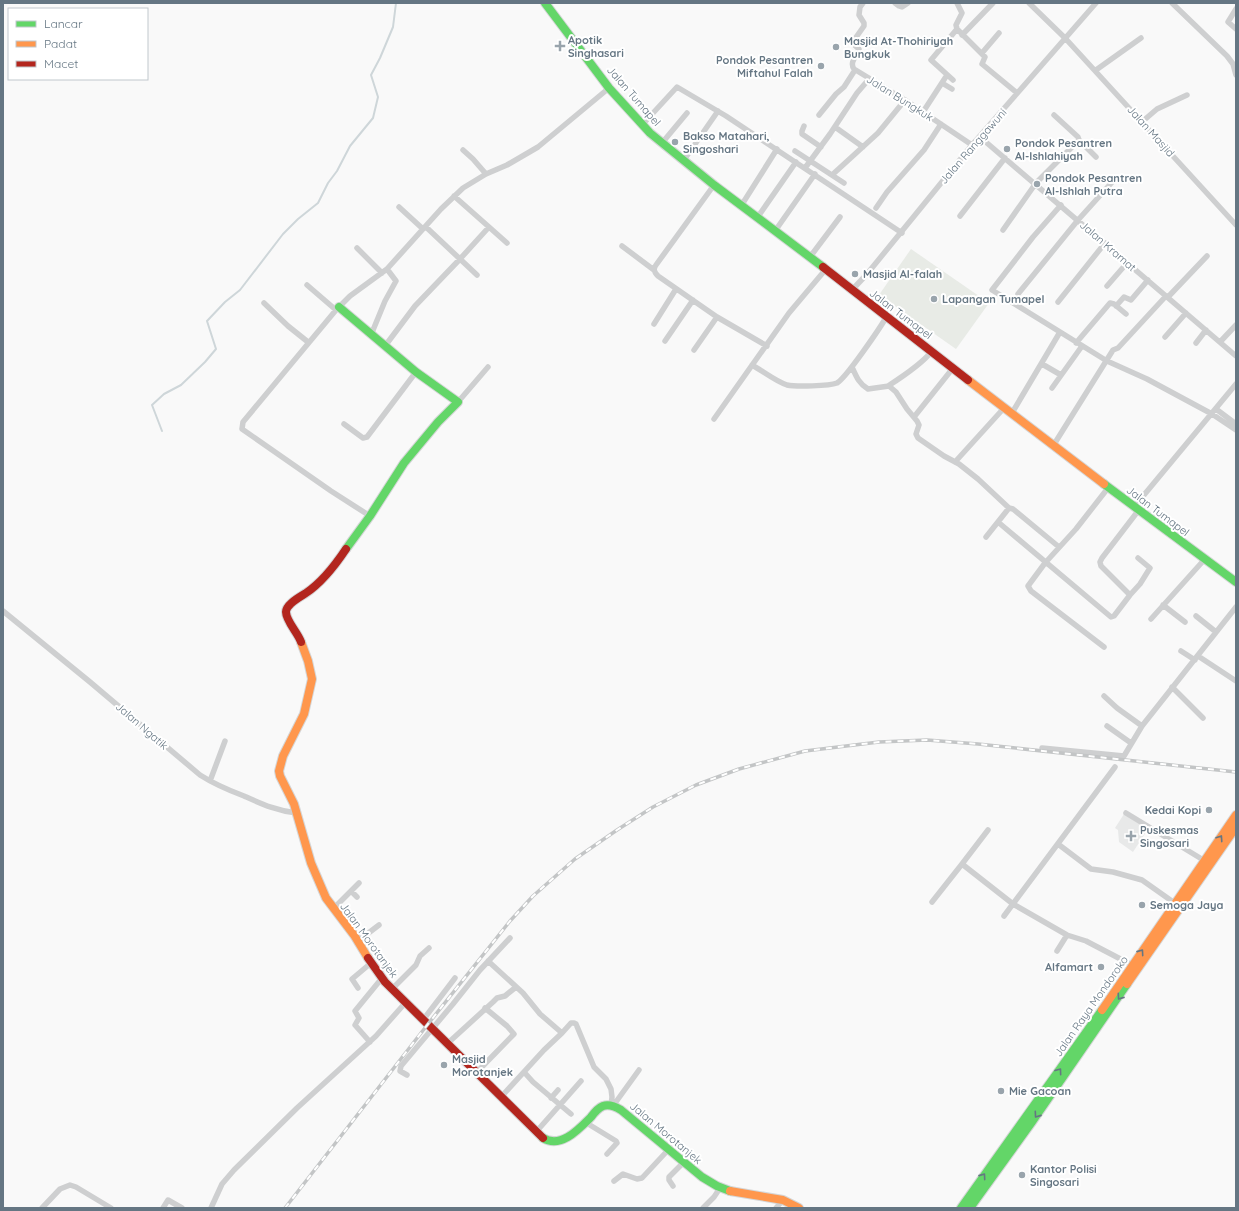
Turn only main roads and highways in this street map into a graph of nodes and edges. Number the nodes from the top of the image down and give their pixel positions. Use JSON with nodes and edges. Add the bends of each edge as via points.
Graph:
{"nodes":[{"id":1,"x":545,"y":3,"type":"edge"},
{"id":2,"x":337,"y":308,"type":"road end"},
{"id":3,"x":1236,"y":582,"type":"edge"},
{"id":4,"x":1236,"y":815,"type":"edge"},
{"id":5,"x":1236,"y":827,"type":"edge"},
{"id":6,"x":1202,"y":871,"type":"junction"},
{"id":7,"x":799,"y":1208,"type":"edge"},
{"id":8,"x":961,"y":1208,"type":"edge"},
{"id":9,"x":970,"y":1208,"type":"edge"}],
"edges":[{"from":1,"to":3,"type":"main road","name":"Jalan Tumapel","via":[[609,88],[662,143],[1053,446]]},
{"from":2,"to":7,"type":"main road","name":"Jalan Morotanjek","via":[[416,372],[458,402],[404,463],[341,557],[312,590],[288,606],[286,611],[308,661],[312,679],[304,714],[283,756],[279,771],[294,804],[311,863],[326,898],[392,989],[548,1141],[563,1140],[604,1106],[612,1106],[621,1110],[669,1148],[702,1178],[720,1188],[783,1200]]},
{"from":6,"to":4,"type":"main road","name":"Jalan Raya Mondoroko","one_way":true,"via":[[1205,860]]},
{"from":5,"to":6,"type":"main road","name":"Jalan Raya Mondoroko"},
{"from":8,"to":6,"type":"main road","name":"Jalan Raya Mondoroko","one_way":true,"via":[[1132,965]]},
{"from":6,"to":9,"type":"main road","name":"Jalan Raya Mondoroko","one_way":true,"via":[[1032,1122]]}]}
